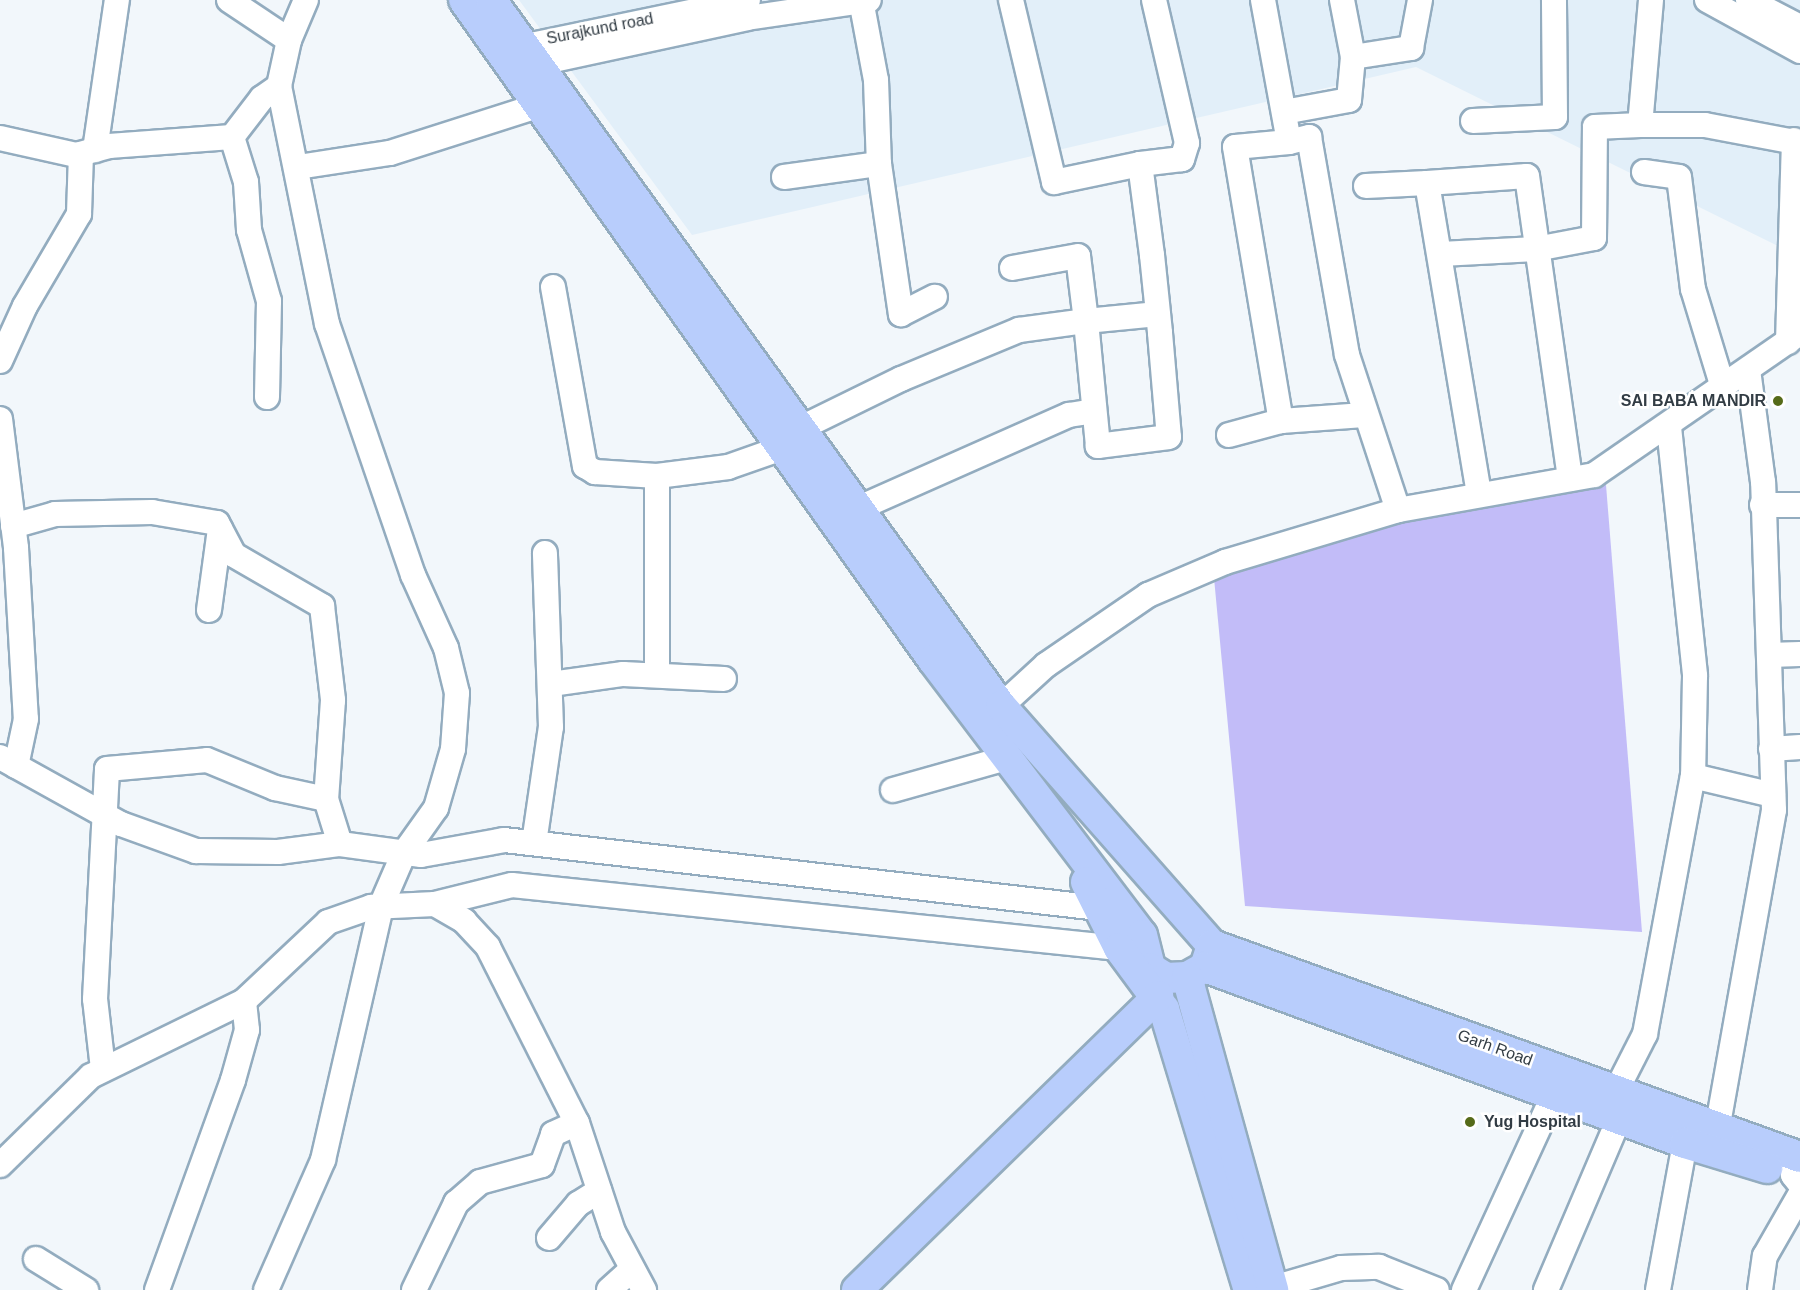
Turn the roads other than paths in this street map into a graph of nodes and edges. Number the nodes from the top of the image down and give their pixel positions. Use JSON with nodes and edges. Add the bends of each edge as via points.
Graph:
{"nodes":[{"id":1,"x":117,"y":0,"type":"edge"},
{"id":2,"x":229,"y":0,"type":"edge"},
{"id":3,"x":306,"y":0,"type":"edge"},
{"id":4,"x":464,"y":0,"type":"edge"},
{"id":5,"x":491,"y":0,"type":"edge"},
{"id":6,"x":864,"y":0,"type":"edge"},
{"id":7,"x":1011,"y":0,"type":"edge"},
{"id":8,"x":1154,"y":0,"type":"edge"},
{"id":9,"x":1263,"y":0,"type":"edge"},
{"id":10,"x":1342,"y":0,"type":"edge"},
{"id":11,"x":1420,"y":0,"type":"edge"},
{"id":12,"x":1554,"y":0,"type":"edge"},
{"id":13,"x":1651,"y":0,"type":"edge"},
{"id":14,"x":1707,"y":0,"type":"edge"},
{"id":15,"x":1748,"y":0,"type":"edge"},
{"id":16,"x":819,"y":3,"type":"edge"},
{"id":17,"x":746,"y":6,"type":"edge"},
{"id":18,"x":1800,"y":27,"type":"edge"},
{"id":19,"x":289,"y":40,"type":"junction"},
{"id":20,"x":1800,"y":51,"type":"edge"},
{"id":21,"x":519,"y":57,"type":"junction"},
{"id":22,"x":1353,"y":57,"type":"junction"},
{"id":23,"x":279,"y":86,"type":"junction"},
{"id":24,"x":540,"y":105,"type":"junction"},
{"id":25,"x":1284,"y":112,"type":"junction"},
{"id":26,"x":1473,"y":121,"type":"dead end"},
{"id":27,"x":1640,"y":125,"type":"junction"},
{"id":28,"x":232,"y":137,"type":"junction"},
{"id":29,"x":0,"y":138,"type":"edge"},
{"id":30,"x":1797,"y":141,"type":"edge"},
{"id":31,"x":1290,"y":142,"type":"junction"},
{"id":32,"x":88,"y":152,"type":"junction"},
{"id":33,"x":879,"y":164,"type":"junction"},
{"id":34,"x":1140,"y":164,"type":"junction"},
{"id":35,"x":298,"y":168,"type":"junction"},
{"id":36,"x":1644,"y":172,"type":"dead end"},
{"id":37,"x":784,"y":177,"type":"dead end"},
{"id":38,"x":1427,"y":183,"type":"junction"},
{"id":39,"x":1366,"y":186,"type":"dead end"},
{"id":40,"x":1536,"y":249,"type":"junction"},
{"id":41,"x":1441,"y":254,"type":"junction"},
{"id":42,"x":1012,"y":268,"type":"dead end"},
{"id":43,"x":553,"y":287,"type":"dead end"},
{"id":44,"x":934,"y":297,"type":"dead end"},
{"id":45,"x":1158,"y":314,"type":"junction"},
{"id":46,"x":1086,"y":321,"type":"junction"},
{"id":47,"x":8,"y":322,"type":"edge"},
{"id":48,"x":1794,"y":338,"type":"edge"},
{"id":49,"x":0,"y":361,"type":"edge"},
{"id":50,"x":1748,"y":370,"type":"junction"},
{"id":51,"x":1723,"y":388,"type":"junction"},
{"id":52,"x":267,"y":397,"type":"dead end"},
{"id":53,"x":1094,"y":411,"type":"junction"},
{"id":54,"x":1364,"y":415,"type":"junction"},
{"id":55,"x":0,"y":420,"type":"edge"},
{"id":56,"x":1281,"y":421,"type":"junction"},
{"id":57,"x":1669,"y":427,"type":"junction"},
{"id":58,"x":1229,"y":435,"type":"dead end"},
{"id":59,"x":795,"y":440,"type":"junction"},
{"id":60,"x":657,"y":476,"type":"junction"},
{"id":61,"x":1570,"y":479,"type":"junction"},
{"id":62,"x":1479,"y":495,"type":"junction"},
{"id":63,"x":1762,"y":505,"type":"junction"},
{"id":64,"x":1800,"y":505,"type":"edge"},
{"id":65,"x":859,"y":508,"type":"junction"},
{"id":66,"x":1398,"y":510,"type":"junction"},
{"id":67,"x":13,"y":526,"type":"junction"},
{"id":68,"x":220,"y":529,"type":"junction"},
{"id":69,"x":545,"y":553,"type":"dead end"},
{"id":70,"x":209,"y":610,"type":"dead end"},
{"id":71,"x":1800,"y":654,"type":"edge"},
{"id":72,"x":1769,"y":656,"type":"junction"},
{"id":73,"x":657,"y":675,"type":"junction"},
{"id":74,"x":724,"y":679,"type":"dead end"},
{"id":75,"x":550,"y":684,"type":"junction"},
{"id":76,"x":991,"y":715,"type":"junction"},
{"id":77,"x":1800,"y":747,"type":"edge"},
{"id":78,"x":1771,"y":749,"type":"junction"},
{"id":79,"x":1007,"y":758,"type":"junction"},
{"id":80,"x":8,"y":762,"type":"edge"},
{"id":81,"x":1692,"y":776,"type":"junction"},
{"id":82,"x":893,"y":790,"type":"dead end"},
{"id":83,"x":1773,"y":795,"type":"junction"},
{"id":84,"x":326,"y":799,"type":"junction"},
{"id":85,"x":102,"y":815,"type":"junction"},
{"id":86,"x":534,"y":843,"type":"junction"},
{"id":87,"x":340,"y":844,"type":"junction"},
{"id":88,"x":1079,"y":850,"type":"junction"},
{"id":89,"x":404,"y":853,"type":"junction"},
{"id":90,"x":435,"y":904,"type":"junction"},
{"id":91,"x":381,"y":906,"type":"junction"},
{"id":92,"x":1099,"y":908,"type":"junction"},
{"id":93,"x":1119,"y":948,"type":"junction"},
{"id":94,"x":1201,"y":954,"type":"junction"},
{"id":95,"x":1158,"y":996,"type":"junction"},
{"id":96,"x":244,"y":1001,"type":"junction"},
{"id":97,"x":1470,"y":1051,"type":"junction"},
{"id":98,"x":103,"y":1069,"type":"junction"},
{"id":99,"x":1554,"y":1094,"type":"junction"},
{"id":100,"x":1617,"y":1106,"type":"junction"},
{"id":101,"x":577,"y":1123,"type":"junction"},
{"id":102,"x":1717,"y":1130,"type":"junction"},
{"id":103,"x":1685,"y":1143,"type":"junction"},
{"id":104,"x":0,"y":1165,"type":"edge"},
{"id":105,"x":1798,"y":1174,"type":"edge"},
{"id":106,"x":599,"y":1191,"type":"junction"},
{"id":107,"x":549,"y":1238,"type":"dead end"},
{"id":108,"x":36,"y":1259,"type":"dead end"},
{"id":109,"x":632,"y":1269,"type":"junction"},
{"id":110,"x":1265,"y":1289,"type":"edge"},
{"id":111,"x":86,"y":1290,"type":"edge"},
{"id":112,"x":157,"y":1290,"type":"edge"},
{"id":113,"x":266,"y":1290,"type":"edge"},
{"id":114,"x":414,"y":1290,"type":"edge"},
{"id":115,"x":609,"y":1290,"type":"edge"},
{"id":116,"x":644,"y":1290,"type":"edge"},
{"id":117,"x":857,"y":1290,"type":"edge"},
{"id":118,"x":1437,"y":1290,"type":"edge"},
{"id":119,"x":1464,"y":1290,"type":"edge"},
{"id":120,"x":1546,"y":1290,"type":"edge"},
{"id":121,"x":1658,"y":1290,"type":"edge"},
{"id":122,"x":1760,"y":1290,"type":"edge"}],
"edges":[{"from":1,"to":32,"type":"street"},
{"from":2,"to":19,"type":"street"},
{"from":3,"to":19,"type":"street"},
{"from":4,"to":21,"type":"main road"},
{"from":5,"to":21,"type":"main road"},
{"from":6,"to":16,"type":"street","name":"Surajkund road"},
{"from":6,"to":33,"type":"street","via":[[876,80]]},
{"from":7,"to":34,"type":"street","via":[[1054,182]]},
{"from":8,"to":34,"type":"street","via":[[1187,143],[1182,159]]},
{"from":9,"to":25,"type":"street"},
{"from":10,"to":22,"type":"street"},
{"from":11,"to":22,"type":"street","via":[[1411,48]]},
{"from":12,"to":26,"type":"street","via":[[1555,117]]},
{"from":13,"to":27,"type":"street"},
{"from":14,"to":20,"type":"street"},
{"from":15,"to":18,"type":"street"},
{"from":16,"to":17,"type":"street","name":"Surajkund road"},
{"from":17,"to":21,"type":"street","name":"Surajkund road"},
{"from":19,"to":23,"type":"street"},
{"from":21,"to":24,"type":"main road"},
{"from":21,"to":59,"type":"main road"},
{"from":22,"to":25,"type":"street","via":[[1349,100]]},
{"from":23,"to":28,"type":"street","via":[[262,98]]},
{"from":23,"to":35,"type":"street"},
{"from":24,"to":35,"type":"street","via":[[390,153]]},
{"from":24,"to":59,"type":"main road"},
{"from":25,"to":31,"type":"street"},
{"from":27,"to":30,"type":"street","via":[[1705,124]]},
{"from":27,"to":40,"type":"street","via":[[1595,127],[1594,238]]},
{"from":28,"to":32,"type":"street"},
{"from":28,"to":52,"type":"street","via":[[246,182],[249,230],[269,301]]},
{"from":29,"to":32,"type":"street"},
{"from":30,"to":48,"type":"street"},
{"from":31,"to":54,"type":"street","via":[[1309,136],[1347,355]]},
{"from":31,"to":56,"type":"street","via":[[1235,147]]},
{"from":32,"to":47,"type":"street","via":[[79,214]]},
{"from":33,"to":37,"type":"street"},
{"from":33,"to":44,"type":"street","via":[[901,314]]},
{"from":34,"to":45,"type":"street"},
{"from":35,"to":89,"type":"street","via":[[327,324],[413,575],[446,648],[457,693],[453,749],[436,808]]},
{"from":36,"to":51,"type":"street","via":[[1679,177],[1693,289]]},
{"from":38,"to":39,"type":"street"},
{"from":38,"to":40,"type":"street","via":[[1527,176]]},
{"from":38,"to":41,"type":"street"},
{"from":40,"to":41,"type":"street"},
{"from":40,"to":61,"type":"street"},
{"from":41,"to":62,"type":"street"},
{"from":42,"to":46,"type":"street","via":[[1078,256]]},
{"from":43,"to":60,"type":"street","via":[[585,466],[595,472]]},
{"from":45,"to":46,"type":"street"},
{"from":45,"to":53,"type":"street","via":[[1169,437],[1098,446]]},
{"from":46,"to":53,"type":"street"},
{"from":46,"to":59,"type":"street","via":[[1020,330],[901,379]]},
{"from":47,"to":49,"type":"street"},
{"from":48,"to":50,"type":"street"},
{"from":50,"to":51,"type":"street"},
{"from":50,"to":63,"type":"street"},
{"from":51,"to":57,"type":"street"},
{"from":53,"to":65,"type":"street","via":[[1069,415]]},
{"from":54,"to":56,"type":"street"},
{"from":54,"to":66,"type":"street"},
{"from":55,"to":67,"type":"street"},
{"from":56,"to":58,"type":"street"},
{"from":57,"to":61,"type":"street","via":[[1594,475]]},
{"from":57,"to":81,"type":"street","via":[[1695,676]]},
{"from":59,"to":60,"type":"street","via":[[728,467]]},
{"from":59,"to":65,"type":"main road"},
{"from":59,"to":76,"type":"main road"},
{"from":60,"to":73,"type":"street"},
{"from":61,"to":62,"type":"street"},
{"from":62,"to":66,"type":"street"},
{"from":63,"to":64,"type":"street"},
{"from":63,"to":72,"type":"street"},
{"from":65,"to":76,"type":"main road"},
{"from":66,"to":76,"type":"street","via":[[1225,562],[1148,596],[1046,665]]},
{"from":67,"to":68,"type":"street","via":[[55,514],[152,512],[217,523]]},
{"from":67,"to":80,"type":"street","via":[[26,719]]},
{"from":68,"to":70,"type":"street"},
{"from":68,"to":84,"type":"street","via":[[234,555],[322,606],[333,700]]},
{"from":69,"to":75,"type":"street"},
{"from":71,"to":72,"type":"street"},
{"from":72,"to":78,"type":"street"},
{"from":73,"to":74,"type":"street"},
{"from":73,"to":75,"type":"street","via":[[623,674]]},
{"from":75,"to":86,"type":"street","via":[[551,727]]},
{"from":76,"to":79,"type":"main road"},
{"from":76,"to":94,"type":"main road"},
{"from":77,"to":78,"type":"street"},
{"from":78,"to":83,"type":"street"},
{"from":79,"to":82,"type":"street"},
{"from":79,"to":88,"type":"main road"},
{"from":80,"to":85,"type":"street"},
{"from":81,"to":83,"type":"street"},
{"from":81,"to":100,"type":"street","via":[[1645,1034]]},
{"from":83,"to":102,"type":"street","via":[[1763,891]]},
{"from":84,"to":85,"type":"street","via":[[274,788],[207,760],[133,765],[107,769]]},
{"from":84,"to":87,"type":"street"},
{"from":85,"to":87,"type":"street","via":[[196,851],[278,852]]},
{"from":85,"to":98,"type":"street","via":[[95,999]]},
{"from":86,"to":89,"type":"street","via":[[504,840],[422,855]]},
{"from":86,"to":92,"type":"street"},
{"from":87,"to":89,"type":"street"},
{"from":88,"to":92,"type":"main road","via":[[1080,871]]},
{"from":88,"to":94,"type":"main road","via":[[1142,935],[1150,969],[1166,978]]},
{"from":89,"to":91,"type":"street"},
{"from":90,"to":91,"type":"street"},
{"from":90,"to":93,"type":"street","via":[[512,885]]},
{"from":90,"to":101,"type":"street","via":[[464,921],[488,947]]},
{"from":91,"to":96,"type":"street","via":[[328,922]]},
{"from":91,"to":113,"type":"street","via":[[323,1160]]},
{"from":92,"to":93,"type":"main road"},
{"from":93,"to":95,"type":"main road"},
{"from":94,"to":97,"type":"main road","name":"Garh Road"},
{"from":94,"to":110,"type":"main road"},
{"from":95,"to":110,"type":"main road"},
{"from":95,"to":117,"type":"main road"},
{"from":96,"to":98,"type":"street"},
{"from":96,"to":112,"type":"street","via":[[247,1030],[233,1080]]},
{"from":97,"to":99,"type":"main road","name":"Garh Road"},
{"from":97,"to":100,"type":"main road","name":"Garh Road"},
{"from":98,"to":104,"type":"street"},
{"from":99,"to":100,"type":"main road","name":"Garh Road"},
{"from":99,"to":119,"type":"street"},
{"from":100,"to":102,"type":"main road","name":"Garh Road"},
{"from":100,"to":103,"type":"main road","name":"Garh Road"},
{"from":100,"to":120,"type":"street"},
{"from":101,"to":106,"type":"street"},
{"from":101,"to":114,"type":"street","via":[[553,1134],[542,1165],[480,1182],[456,1203]]},
{"from":102,"to":105,"type":"main road","name":"Garh Road"},
{"from":103,"to":105,"type":"main road","name":"Garh Road"},
{"from":103,"to":121,"type":"street"},
{"from":105,"to":122,"type":"street","via":[[1765,1256]]},
{"from":106,"to":107,"type":"street","via":[[578,1204]]},
{"from":106,"to":109,"type":"street"},
{"from":108,"to":111,"type":"street"},
{"from":109,"to":115,"type":"street"},
{"from":109,"to":116,"type":"street"},
{"from":110,"to":118,"type":"street","via":[[1341,1268],[1379,1267]]}]}
